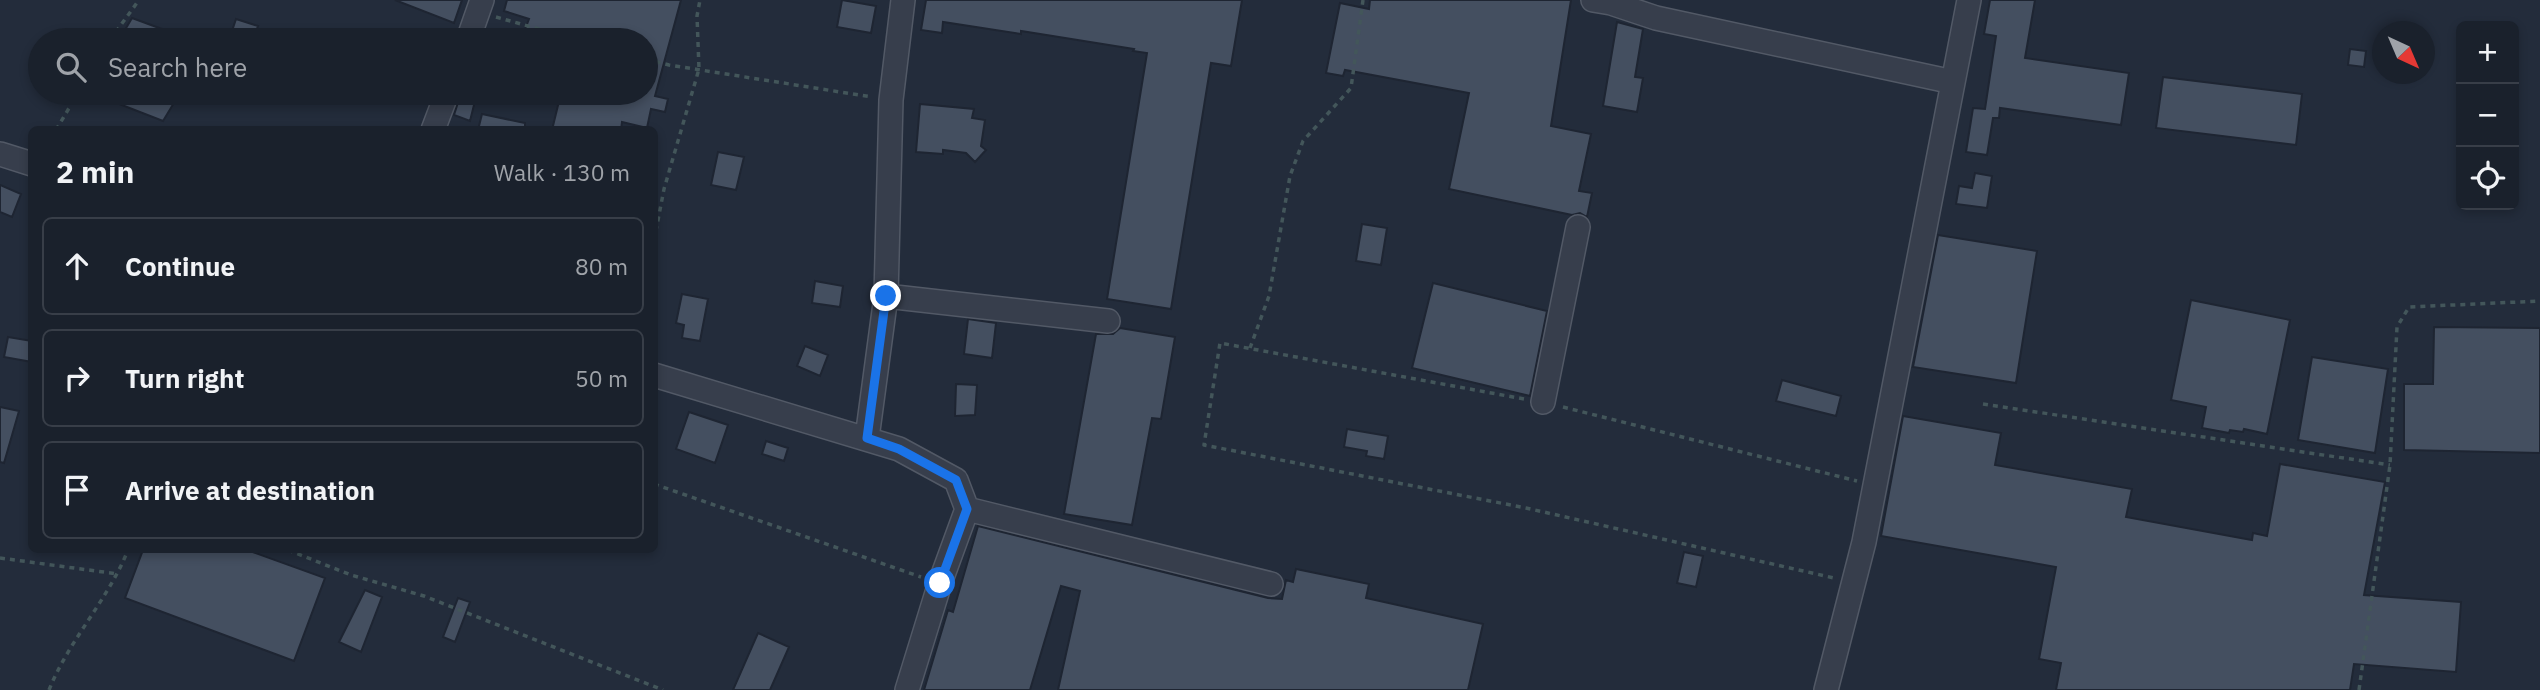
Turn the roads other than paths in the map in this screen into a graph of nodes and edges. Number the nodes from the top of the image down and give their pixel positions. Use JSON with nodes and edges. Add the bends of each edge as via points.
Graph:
{"nodes":[{"id":1,"x":903,"y":0,"type":"edge"},
{"id":2,"x":1969,"y":0,"type":"edge"},
{"id":3,"x":1604,"y":1,"type":"edge"},
{"id":4,"x":480,"y":6,"type":"edge"},
{"id":5,"x":472,"y":28,"type":"edge"},
{"id":6,"x":1953,"y":82,"type":"junction"},
{"id":7,"x":442,"y":105,"type":"edge"},
{"id":8,"x":435,"y":126,"type":"edge"},
{"id":9,"x":0,"y":154,"type":"edge"},
{"id":10,"x":28,"y":163,"type":"edge"},
{"id":11,"x":1578,"y":227,"type":"dead end"},
{"id":12,"x":886,"y":296,"type":"junction"},
{"id":13,"x":1108,"y":321,"type":"dead end"},
{"id":14,"x":658,"y":376,"type":"edge"},
{"id":15,"x":1543,"y":402,"type":"dead end"},
{"id":16,"x":867,"y":438,"type":"junction"},
{"id":17,"x":967,"y":509,"type":"junction"},
{"id":18,"x":1271,"y":584,"type":"dead end"},
{"id":19,"x":908,"y":690,"type":"edge"},
{"id":20,"x":1826,"y":690,"type":"edge"}],
"edges":[{"from":1,"to":12,"type":"street","via":[[891,100]]},
{"from":2,"to":6,"type":"street"},
{"from":3,"to":6,"type":"street","via":[[1657,18]]},
{"from":4,"to":5,"type":"street"},
{"from":6,"to":20,"type":"street","via":[[1866,530]]},
{"from":7,"to":8,"type":"street"},
{"from":9,"to":10,"type":"street"},
{"from":11,"to":15,"type":"street"},
{"from":12,"to":13,"type":"street"},
{"from":12,"to":16,"type":"street"},
{"from":14,"to":16,"type":"street"},
{"from":16,"to":17,"type":"street","via":[[899,449],[956,480]]},
{"from":17,"to":18,"type":"street"},
{"from":17,"to":19,"type":"street"}]}
